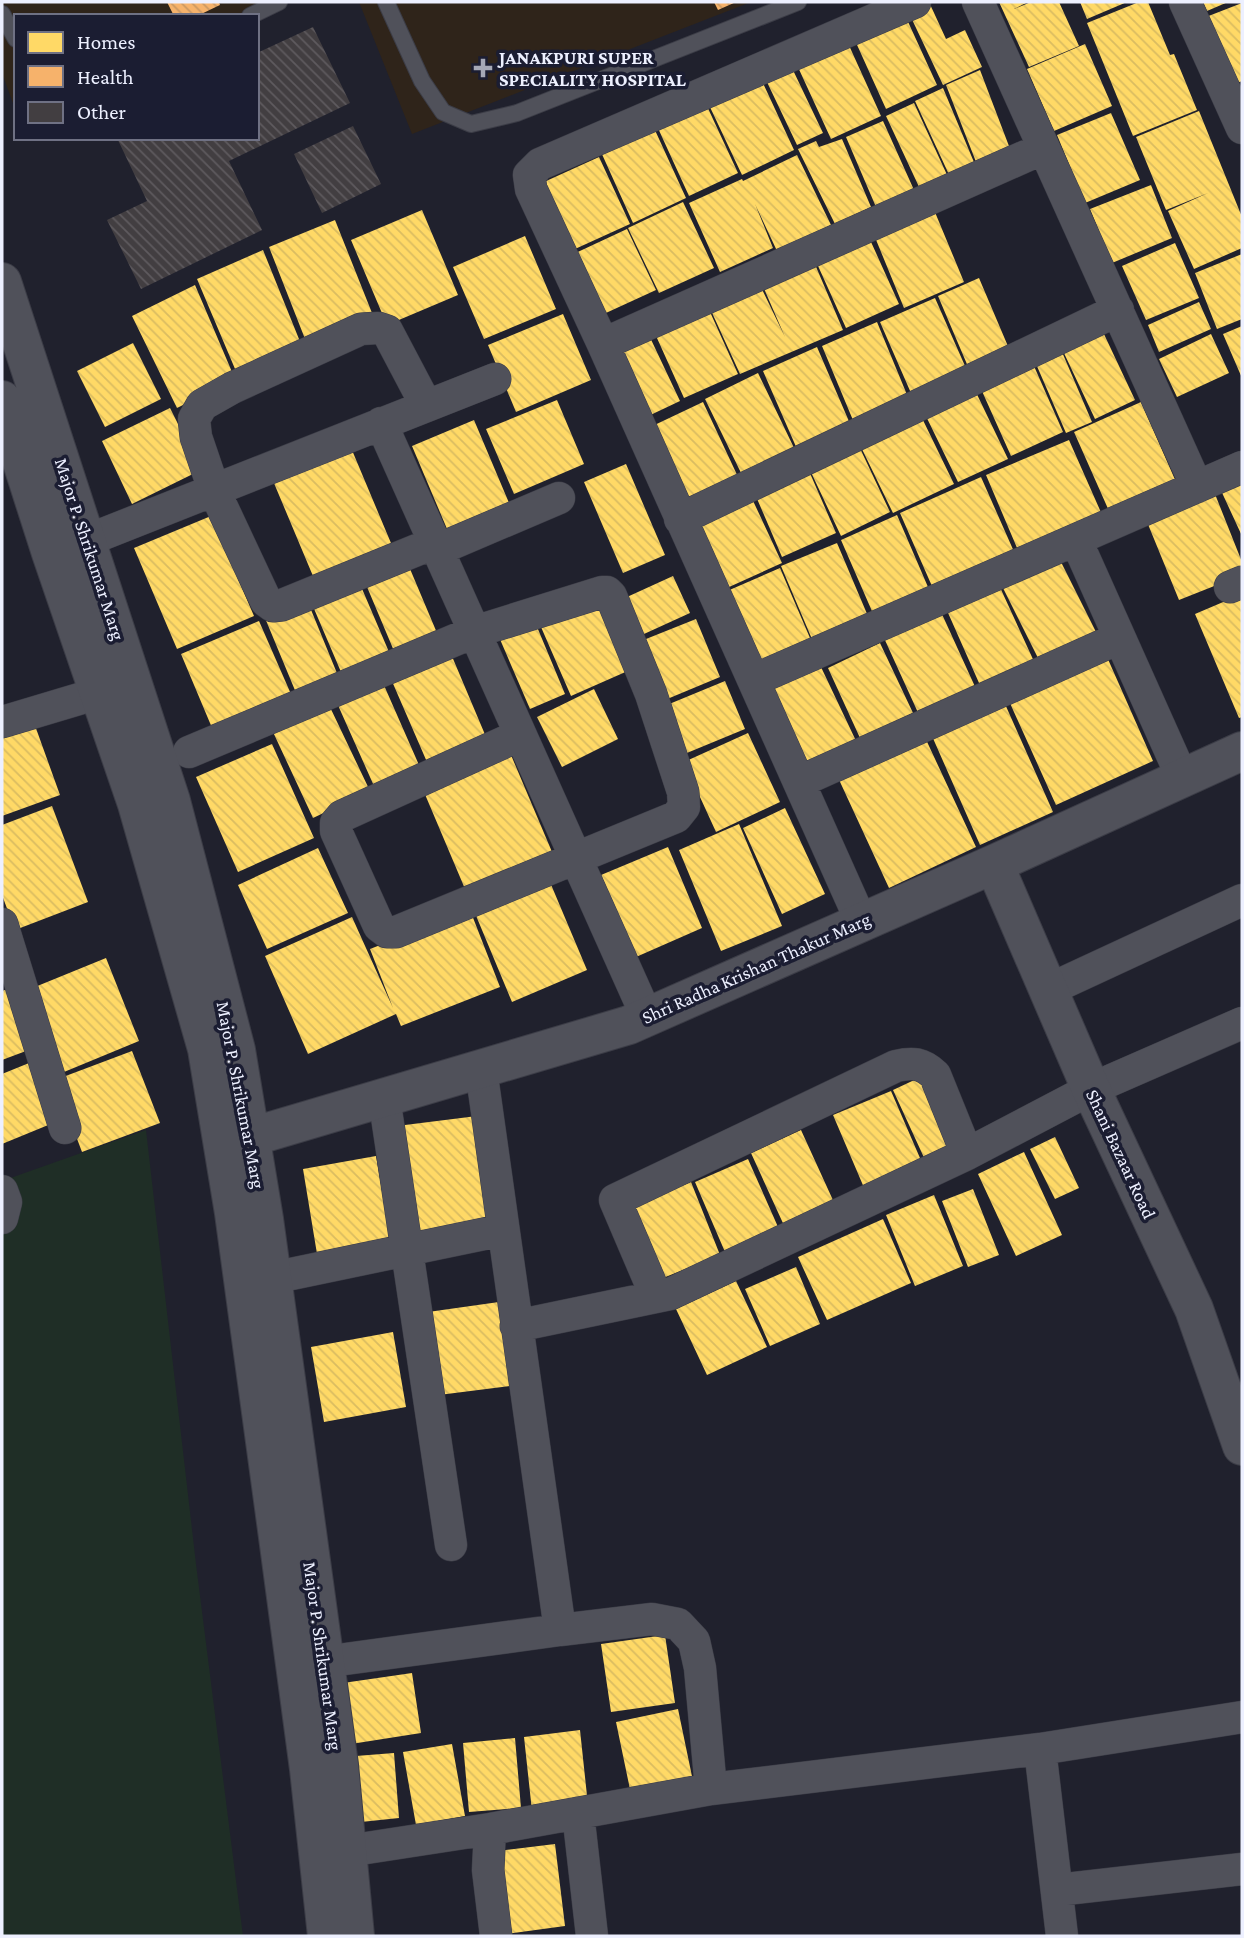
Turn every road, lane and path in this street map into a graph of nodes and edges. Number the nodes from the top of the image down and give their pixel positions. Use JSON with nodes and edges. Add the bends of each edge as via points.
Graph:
{"nodes":[{"id":1,"x":279,"y":2,"type":"edge"},
{"id":2,"x":386,"y":2,"type":"edge"},
{"id":3,"x":798,"y":2,"type":"edge"},
{"id":4,"x":915,"y":2,"type":"edge"},
{"id":5,"x":978,"y":2,"type":"edge"},
{"id":6,"x":1185,"y":2,"type":"edge"},
{"id":7,"x":2,"y":14,"type":"edge"},
{"id":8,"x":254,"y":14,"type":"edge"},
{"id":9,"x":14,"y":35,"type":"edge"},
{"id":10,"x":1242,"y":128,"type":"edge"},
{"id":11,"x":1044,"y":148,"type":"junction"},
{"id":12,"x":2,"y":282,"type":"edge"},
{"id":13,"x":1118,"y":310,"type":"junction"},
{"id":14,"x":603,"y":344,"type":"junction"},
{"id":15,"x":495,"y":379,"type":"dead end"},
{"id":16,"x":426,"y":405,"type":"junction"},
{"id":17,"x":47,"y":418,"type":"junction"},
{"id":18,"x":5,"y":422,"type":"edge"},
{"id":19,"x":381,"y":423,"type":"junction"},
{"id":20,"x":1242,"y":467,"type":"edge"},
{"id":21,"x":1197,"y":487,"type":"junction"},
{"id":22,"x":214,"y":490,"type":"junction"},
{"id":23,"x":559,"y":498,"type":"dead end"},
{"id":24,"x":680,"y":519,"type":"junction"},
{"id":25,"x":88,"y":540,"type":"junction"},
{"id":26,"x":1076,"y":540,"type":"junction"},
{"id":27,"x":436,"y":546,"type":"junction"},
{"id":28,"x":474,"y":632,"type":"junction"},
{"id":29,"x":1119,"y":638,"type":"junction"},
{"id":30,"x":754,"y":680,"type":"junction"},
{"id":31,"x":99,"y":693,"type":"junction"},
{"id":32,"x":2,"y":722,"type":"edge"},
{"id":33,"x":520,"y":735,"type":"junction"},
{"id":34,"x":1242,"y":751,"type":"edge"},
{"id":35,"x":189,"y":752,"type":"dead end"},
{"id":36,"x":1182,"y":777,"type":"junction"},
{"id":37,"x":799,"y":782,"type":"junction"},
{"id":38,"x":575,"y":858,"type":"junction"},
{"id":39,"x":994,"y":864,"type":"junction"},
{"id":40,"x":1242,"y":900,"type":"edge"},
{"id":41,"x":861,"y":921,"type":"junction"},
{"id":42,"x":2,"y":924,"type":"edge"},
{"id":43,"x":1048,"y":990,"type":"junction"},
{"id":44,"x":647,"y":1017,"type":"junction"},
{"id":45,"x":1242,"y":1023,"type":"edge"},
{"id":46,"x":481,"y":1069,"type":"junction"},
{"id":47,"x":1091,"y":1089,"type":"junction"},
{"id":48,"x":384,"y":1097,"type":"junction"},
{"id":49,"x":65,"y":1128,"type":"dead end"},
{"id":50,"x":237,"y":1140,"type":"junction"},
{"id":51,"x":967,"y":1154,"type":"junction"},
{"id":52,"x":2,"y":1191,"type":"edge"},
{"id":53,"x":2,"y":1218,"type":"edge"},
{"id":54,"x":503,"y":1230,"type":"junction"},
{"id":55,"x":407,"y":1249,"type":"junction"},
{"id":56,"x":272,"y":1278,"type":"junction"},
{"id":57,"x":656,"y":1296,"type":"junction"},
{"id":58,"x":516,"y":1326,"type":"junction"},
{"id":59,"x":1242,"y":1446,"type":"edge"},
{"id":60,"x":451,"y":1545,"type":"dead end"},
{"id":61,"x":560,"y":1630,"type":"junction"},
{"id":62,"x":323,"y":1662,"type":"junction"},
{"id":63,"x":1242,"y":1717,"type":"edge"},
{"id":64,"x":1040,"y":1749,"type":"junction"},
{"id":65,"x":711,"y":1790,"type":"junction"},
{"id":66,"x":578,"y":1813,"type":"junction"},
{"id":67,"x":490,"y":1829,"type":"junction"},
{"id":68,"x":347,"y":1851,"type":"junction"},
{"id":69,"x":1242,"y":1869,"type":"edge"},
{"id":70,"x":1057,"y":1890,"type":"junction"},
{"id":71,"x":327,"y":1936,"type":"edge"},
{"id":72,"x":355,"y":1936,"type":"edge"},
{"id":73,"x":496,"y":1936,"type":"edge"},
{"id":74,"x":593,"y":1936,"type":"edge"},
{"id":75,"x":1062,"y":1936,"type":"edge"}],
"edges":[{"from":1,"to":8,"type":"lane"},
{"from":2,"to":3,"type":"lane","via":[[422,81],[443,112],[471,124],[517,113]]},
{"from":4,"to":14,"type":"street","via":[[540,164],[529,175],[531,190]]},
{"from":5,"to":11,"type":"street"},
{"from":6,"to":10,"type":"street"},
{"from":7,"to":9,"type":"lane"},
{"from":11,"to":13,"type":"street"},
{"from":11,"to":14,"type":"street"},
{"from":12,"to":17,"type":"street","name":"Major P. Shrikumar Marg"},
{"from":13,"to":21,"type":"street"},
{"from":13,"to":24,"type":"street"},
{"from":14,"to":24,"type":"street"},
{"from":15,"to":16,"type":"street"},
{"from":16,"to":19,"type":"street"},
{"from":16,"to":22,"type":"street","via":[[387,331],[361,329],[202,405],[194,419],[196,438]]},
{"from":17,"to":18,"type":"street"},
{"from":17,"to":25,"type":"street","name":"Major P. Shrikumar Marg"},
{"from":18,"to":31,"type":"street","name":"Major P. Shrikumar Marg"},
{"from":19,"to":22,"type":"street"},
{"from":19,"to":27,"type":"street"},
{"from":20,"to":21,"type":"street"},
{"from":21,"to":26,"type":"street"},
{"from":22,"to":25,"type":"street"},
{"from":22,"to":27,"type":"street","via":[[265,601],[273,606]]},
{"from":23,"to":27,"type":"street"},
{"from":24,"to":30,"type":"street"},
{"from":25,"to":50,"type":"street","name":"Major P. Shrikumar Marg","via":[[171,801],[236,1050]]},
{"from":26,"to":29,"type":"street"},
{"from":26,"to":30,"type":"street"},
{"from":27,"to":28,"type":"street"},
{"from":28,"to":33,"type":"street"},
{"from":28,"to":35,"type":"street"},
{"from":28,"to":38,"type":"street","via":[[601,592],[611,596],[651,694],[684,807],[676,817]]},
{"from":29,"to":36,"type":"street"},
{"from":29,"to":37,"type":"street"},
{"from":30,"to":37,"type":"street"},
{"from":31,"to":32,"type":"street"},
{"from":31,"to":50,"type":"street","name":"Major P. Shrikumar Marg","via":[[138,804]]},
{"from":33,"to":38,"type":"street"},
{"from":33,"to":38,"type":"street","via":[[342,816],[336,831],[379,926],[387,932]]},
{"from":34,"to":36,"type":"street","name":"Shri Radha Krishan Thakur Marg"},
{"from":36,"to":39,"type":"street","name":"Shri Radha Krishan Thakur Marg"},
{"from":37,"to":41,"type":"street"},
{"from":38,"to":44,"type":"street"},
{"from":39,"to":41,"type":"street","name":"Shri Radha Krishan Thakur Marg"},
{"from":39,"to":43,"type":"street","name":"Shani Bazaar Road"},
{"from":40,"to":43,"type":"street"},
{"from":41,"to":44,"type":"street","name":"Shri Radha Krishan Thakur Marg"},
{"from":42,"to":49,"type":"street"},
{"from":43,"to":47,"type":"street","name":"Shani Bazaar Road"},
{"from":44,"to":46,"type":"street","name":"Shri Radha Krishan Thakur Marg"},
{"from":45,"to":47,"type":"street"},
{"from":46,"to":48,"type":"street","name":"Shri Radha Krishan Thakur Marg"},
{"from":46,"to":54,"type":"street"},
{"from":47,"to":51,"type":"street"},
{"from":47,"to":59,"type":"street","name":"Shani Bazaar Road","via":[[1194,1308]]},
{"from":48,"to":50,"type":"street","name":"Shri Radha Krishan Thakur Marg"},
{"from":48,"to":55,"type":"street"},
{"from":50,"to":56,"type":"street","name":"Major P. Shrikumar Marg"},
{"from":50,"to":71,"type":"street","name":"Major P. Shrikumar Marg","via":[[236,1226],[308,1756]]},
{"from":51,"to":57,"type":"street","via":[[670,1294]]},
{"from":51,"to":57,"type":"street","via":[[935,1075],[912,1062],[896,1066],[615,1200]]},
{"from":52,"to":53,"type":"street","via":[[6,1202]]},
{"from":54,"to":55,"type":"street"},
{"from":54,"to":58,"type":"street"},
{"from":55,"to":56,"type":"street"},
{"from":55,"to":60,"type":"street"},
{"from":56,"to":62,"type":"street","name":"Major P. Shrikumar Marg"},
{"from":57,"to":58,"type":"street"},
{"from":58,"to":61,"type":"street"},
{"from":61,"to":62,"type":"street"},
{"from":61,"to":65,"type":"street","via":[[652,1619],[678,1624],[694,1641],[700,1668]]},
{"from":62,"to":68,"type":"street","name":"Major P. Shrikumar Marg"},
{"from":63,"to":64,"type":"street"},
{"from":64,"to":65,"type":"street"},
{"from":64,"to":70,"type":"street"},
{"from":65,"to":66,"type":"street"},
{"from":66,"to":67,"type":"street"},
{"from":66,"to":74,"type":"street"},
{"from":67,"to":68,"type":"street"},
{"from":67,"to":73,"type":"street","via":[[488,1870]]},
{"from":68,"to":72,"type":"street","name":"Major P. Shrikumar Marg"},
{"from":69,"to":70,"type":"street"},
{"from":70,"to":75,"type":"street"}]}
